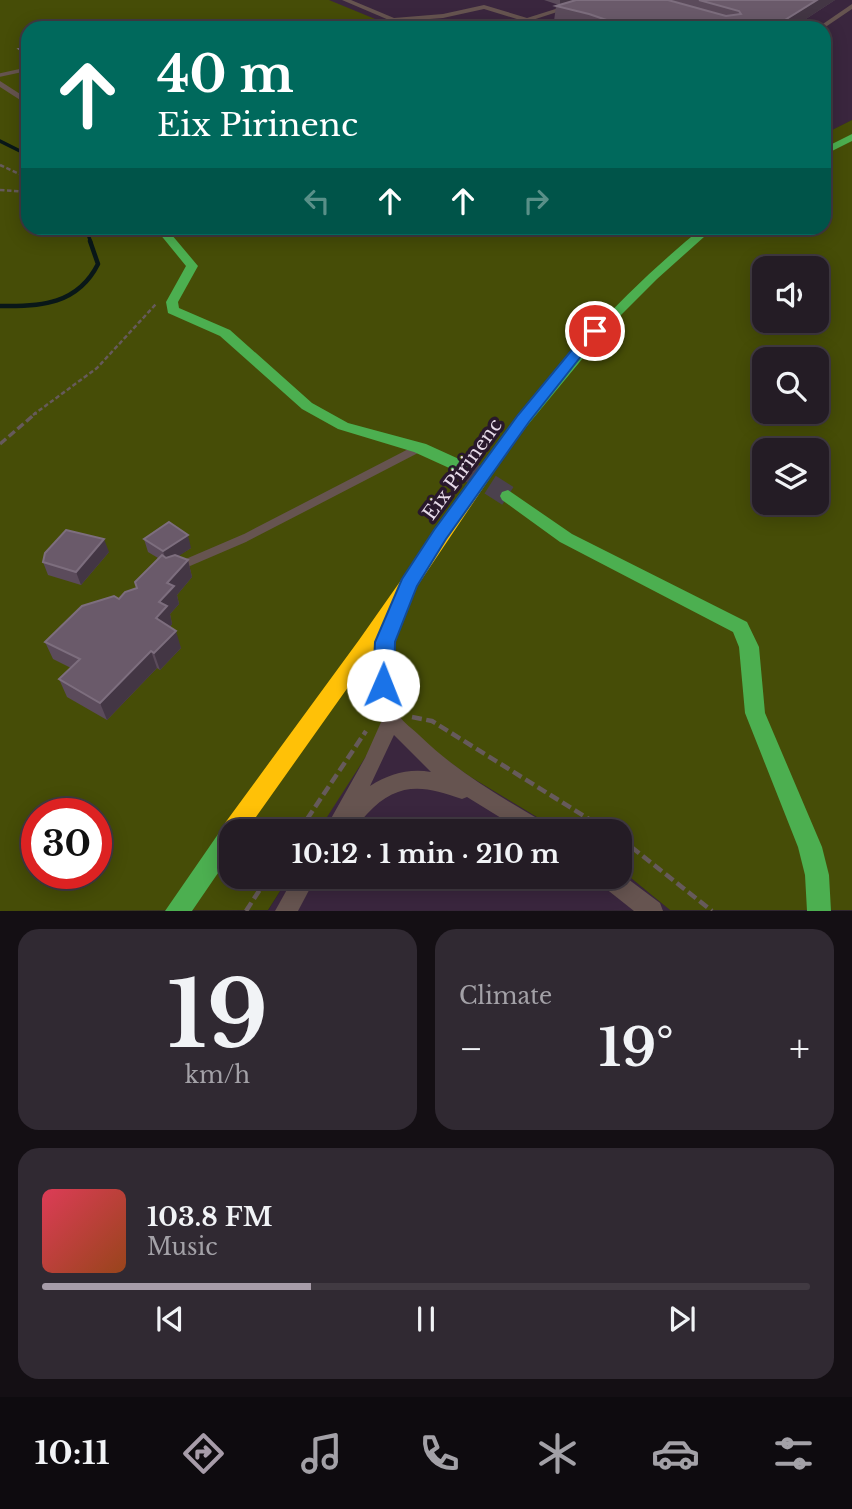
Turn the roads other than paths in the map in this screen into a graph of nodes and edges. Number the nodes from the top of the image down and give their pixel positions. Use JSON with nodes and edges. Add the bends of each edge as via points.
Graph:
{"nodes":[{"id":1,"x":345,"y":0,"type":"edge"},
{"id":2,"x":591,"y":0,"type":"edge"},
{"id":3,"x":852,"y":6,"type":"edge"},
{"id":4,"x":394,"y":20,"type":"joint"},
{"id":5,"x":527,"y":20,"type":"junction"},
{"id":6,"x":524,"y":21,"type":"edge"},
{"id":7,"x":830,"y":21,"type":"edge"},
{"id":8,"x":21,"y":70,"type":"edge"},
{"id":9,"x":0,"y":75,"type":"edge"},
{"id":10,"x":0,"y":83,"type":"edge"},
{"id":11,"x":21,"y":98,"type":"edge"},
{"id":12,"x":852,"y":137,"type":"edge"},
{"id":13,"x":831,"y":148,"type":"edge"},
{"id":14,"x":166,"y":235,"type":"edge"},
{"id":15,"x":700,"y":235,"type":"edge"},
{"id":16,"x":420,"y":448,"type":"junction"},
{"id":17,"x":464,"y":468,"type":"tunnel mouth"},
{"id":18,"x":508,"y":496,"type":"tunnel mouth"},
{"id":19,"x":172,"y":569,"type":"edge"},
{"id":20,"x":409,"y":584,"type":"junction"},
{"id":21,"x":391,"y":720,"type":"junction"},
{"id":22,"x":489,"y":802,"type":"junction"},
{"id":23,"x":242,"y":819,"type":"edge"},
{"id":24,"x":343,"y":819,"type":"edge"},
{"id":25,"x":348,"y":819,"type":"edge"},
{"id":26,"x":519,"y":819,"type":"edge"},
{"id":27,"x":219,"y":851,"type":"edge"},
{"id":28,"x":299,"y":889,"type":"edge"},
{"id":29,"x":623,"y":889,"type":"edge"},
{"id":30,"x":177,"y":911,"type":"edge"},
{"id":31,"x":286,"y":911,"type":"edge"},
{"id":32,"x":652,"y":911,"type":"edge"},
{"id":33,"x":819,"y":911,"type":"edge"}],
"edges":[{"from":1,"to":4,"type":"street"},
{"from":2,"to":5,"type":"street"},
{"from":3,"to":7,"type":"street"},
{"from":4,"to":5,"type":"street","via":[[484,7]]},
{"from":5,"to":6,"type":"street"},
{"from":8,"to":9,"type":"lane"},
{"from":10,"to":11,"type":"street"},
{"from":12,"to":13,"type":"main road"},
{"from":14,"to":16,"type":"main road","via":[[192,266],[172,302],[173,310],[225,334],[307,406],[343,426]]},
{"from":15,"to":20,"type":"main road","name":"Eix Pirinenc","via":[[632,292],[549,384]]},
{"from":16,"to":17,"type":"main road"},
{"from":16,"to":19,"type":"lane","via":[[245,538]]},
{"from":18,"to":33,"type":"main road","via":[[566,538],[740,627],[749,647],[755,713],[810,846]]},
{"from":20,"to":21,"type":"street","via":[[385,642],[383,685]]},
{"from":20,"to":23,"type":"main road","name":"Eix Pirinenc"},
{"from":21,"to":22,"type":"street","via":[[435,763]]},
{"from":21,"to":24,"type":"street"},
{"from":22,"to":25,"type":"street","via":[[444,782],[406,778],[372,794]]},
{"from":22,"to":26,"type":"street"},
{"from":27,"to":30,"type":"main road","name":"Eix Pirinenc"},
{"from":28,"to":31,"type":"street"},
{"from":29,"to":32,"type":"street"}]}
